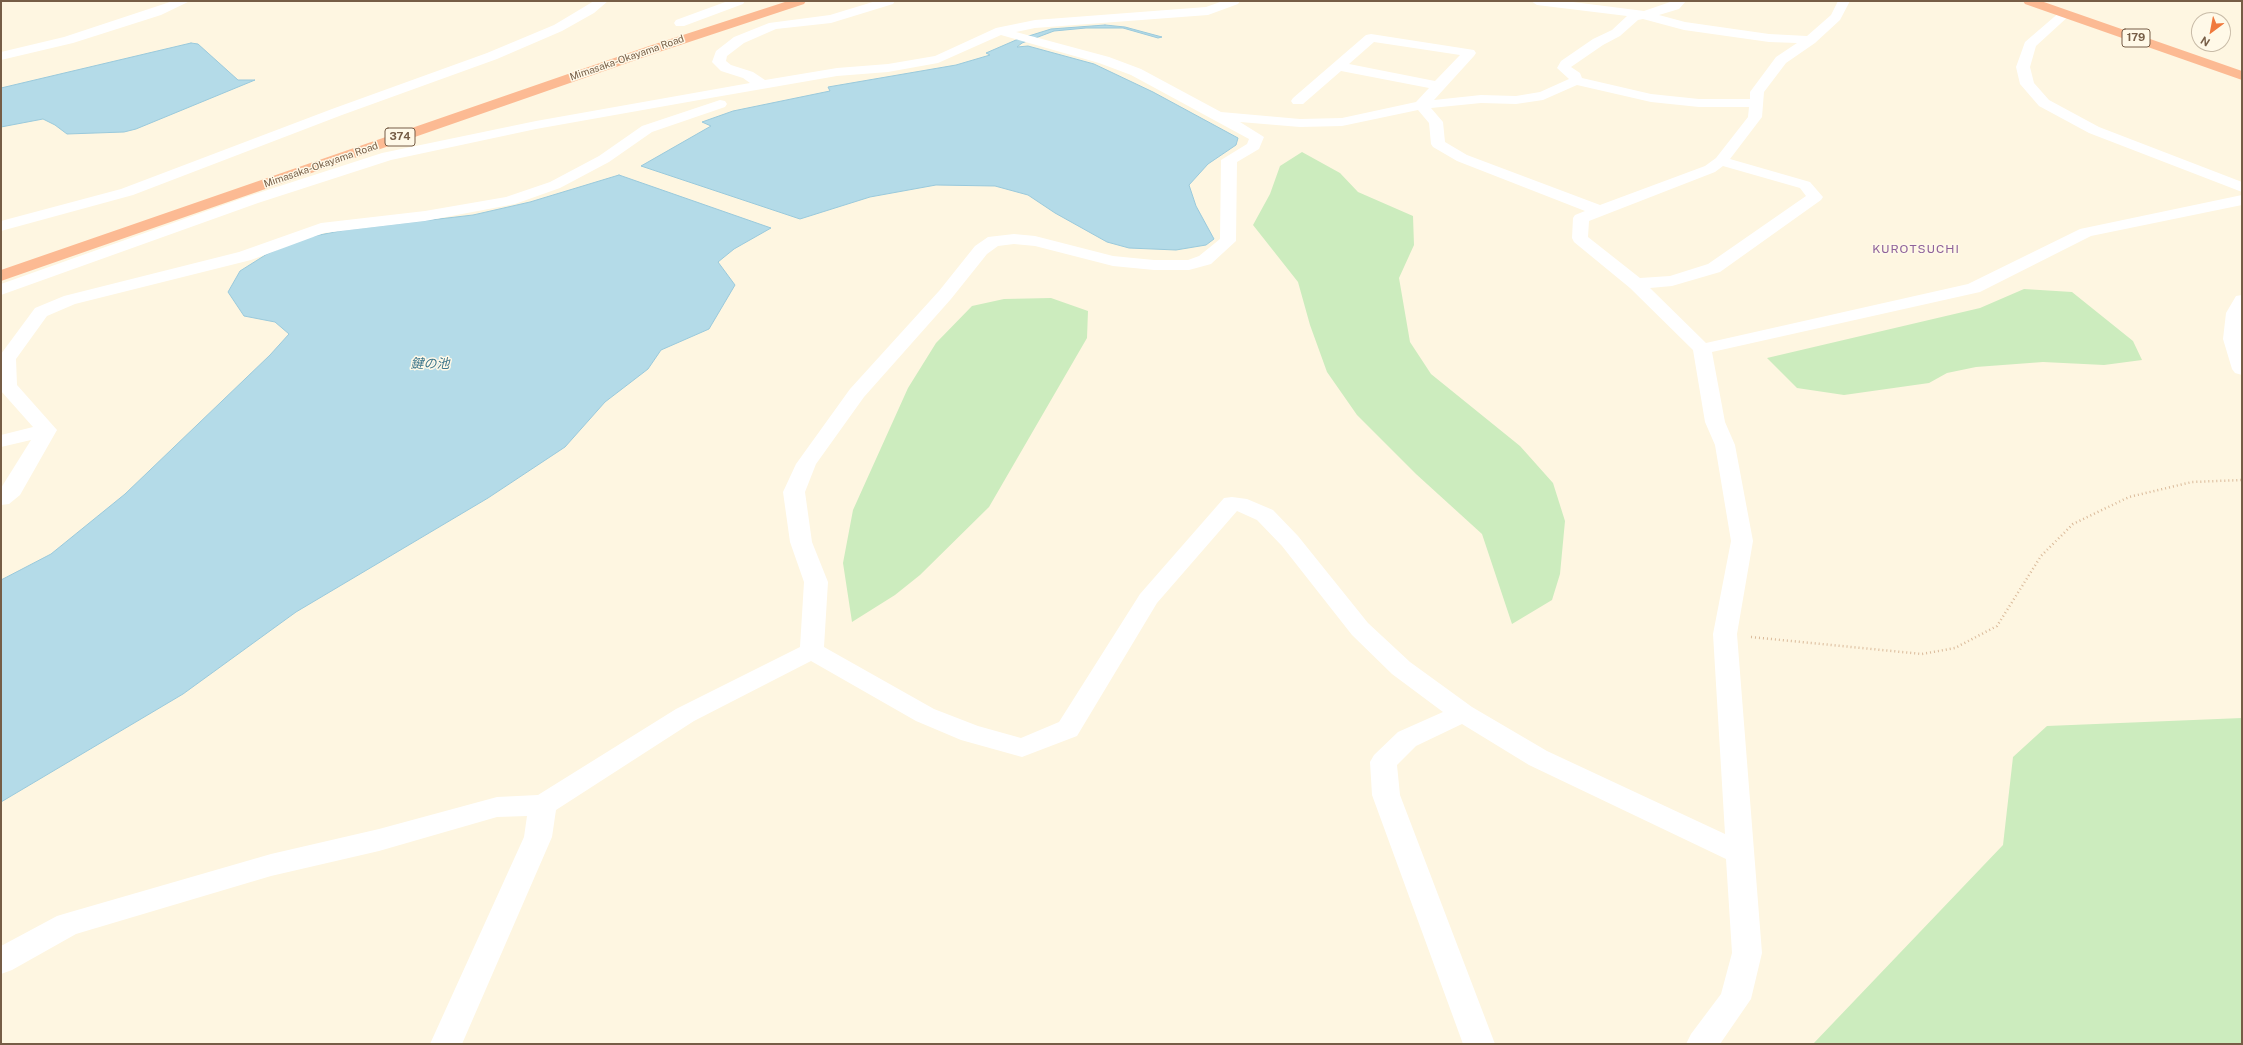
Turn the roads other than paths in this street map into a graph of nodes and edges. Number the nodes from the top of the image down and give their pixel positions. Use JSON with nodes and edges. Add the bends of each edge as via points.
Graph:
{"nodes":[{"id":1,"x":184,"y":1,"type":"edge"},
{"id":2,"x":602,"y":1,"type":"edge"},
{"id":3,"x":739,"y":1,"type":"edge"},
{"id":4,"x":778,"y":1,"type":"edge"},
{"id":5,"x":800,"y":1,"type":"edge"},
{"id":6,"x":889,"y":1,"type":"edge"},
{"id":7,"x":1234,"y":1,"type":"edge"},
{"id":8,"x":1537,"y":1,"type":"edge"},
{"id":9,"x":1680,"y":1,"type":"edge"},
{"id":10,"x":1844,"y":1,"type":"edge"},
{"id":11,"x":2029,"y":1,"type":"edge"},
{"id":12,"x":1111,"y":6,"type":"dead end"},
{"id":13,"x":2065,"y":14,"type":"junction"},
{"id":14,"x":1644,"y":15,"type":"junction"},
{"id":15,"x":1118,"y":18,"type":"junction"},
{"id":16,"x":680,"y":24,"type":"dead end"},
{"id":17,"x":843,"y":28,"type":"dead end"},
{"id":18,"x":1000,"y":32,"type":"junction"},
{"id":19,"x":825,"y":33,"type":"dead end"},
{"id":20,"x":776,"y":39,"type":"dead end"},
{"id":21,"x":1810,"y":40,"type":"junction"},
{"id":22,"x":730,"y":47,"type":"junction"},
{"id":23,"x":1,"y":56,"type":"edge"},
{"id":24,"x":1338,"y":66,"type":"junction"},
{"id":25,"x":837,"y":72,"type":"junction"},
{"id":26,"x":2242,"y":76,"type":"edge"},
{"id":27,"x":1576,"y":81,"type":"junction"},
{"id":28,"x":762,"y":85,"type":"junction"},
{"id":29,"x":1438,"y":86,"type":"junction"},
{"id":30,"x":1298,"y":100,"type":"dead end"},
{"id":31,"x":1756,"y":104,"type":"junction"},
{"id":32,"x":1421,"y":105,"type":"junction"},
{"id":33,"x":1218,"y":116,"type":"junction"},
{"id":34,"x":1720,"y":161,"type":"junction"},
{"id":35,"x":2242,"y":187,"type":"edge"},
{"id":36,"x":2242,"y":200,"type":"edge"},
{"id":37,"x":1598,"y":210,"type":"junction"},
{"id":38,"x":1,"y":226,"type":"edge"},
{"id":39,"x":1,"y":266,"type":"edge"},
{"id":40,"x":1,"y":276,"type":"edge"},
{"id":41,"x":1636,"y":284,"type":"junction"},
{"id":42,"x":1,"y":290,"type":"edge"},
{"id":43,"x":2242,"y":300,"type":"edge"},
{"id":44,"x":1702,"y":349,"type":"junction"},
{"id":45,"x":2242,"y":369,"type":"edge"},
{"id":46,"x":47,"y":430,"type":"junction"},
{"id":47,"x":1,"y":441,"type":"edge"},
{"id":48,"x":1,"y":499,"type":"edge"},
{"id":49,"x":812,"y":651,"type":"junction"},
{"id":50,"x":1463,"y":713,"type":"junction"},
{"id":51,"x":543,"y":805,"type":"junction"},
{"id":52,"x":1740,"y":853,"type":"junction"},
{"id":53,"x":1,"y":961,"type":"edge"},
{"id":54,"x":446,"y":1044,"type":"edge"},
{"id":55,"x":1480,"y":1044,"type":"edge"},
{"id":56,"x":1702,"y":1044,"type":"edge"}],
"edges":[{"from":1,"to":23,"type":"street","via":[[68,40]]},
{"from":2,"to":38,"type":"street","via":[[558,28],[492,56],[337,112],[191,169],[127,192]]},
{"from":3,"to":16,"type":"street"},
{"from":4,"to":39,"type":"highway","name":"Mimasaka-Okayama Road","number":"374"},
{"from":5,"to":40,"type":"highway","name":"Mimasaka-Okayama Road","number":"374","via":[[654,49]]},
{"from":6,"to":22,"type":"street","via":[[831,19],[773,26],[739,40]]},
{"from":7,"to":15,"type":"street","via":[[1208,11]]},
{"from":8,"to":14,"type":"street"},
{"from":9,"to":14,"type":"street","via":[[1675,6]]},
{"from":10,"to":21,"type":"street","via":[[1836,17]]},
{"from":11,"to":13,"type":"highway","number":"179"},
{"from":12,"to":15,"type":"street"},
{"from":13,"to":26,"type":"highway","number":"179"},
{"from":13,"to":35,"type":"street","via":[[2030,45],[2023,67],[2027,84],[2044,103],[2094,130]]},
{"from":14,"to":21,"type":"street","via":[[1684,26],[1770,38]]},
{"from":14,"to":27,"type":"street","via":[[1634,17],[1616,33],[1566,64],[1564,68],[1575,76]]},
{"from":15,"to":18,"type":"street","via":[[1035,24]]},
{"from":17,"to":19,"type":"street"},
{"from":18,"to":25,"type":"street","via":[[938,59],[888,68]]},
{"from":18,"to":33,"type":"street","via":[[1110,62],[1136,72]]},
{"from":20,"to":22,"type":"street","via":[[751,41]]},
{"from":21,"to":31,"type":"street","via":[[1781,60],[1757,92]]},
{"from":22,"to":28,"type":"street","via":[[721,54],[719,62],[726,68],[748,75]]},
{"from":24,"to":29,"type":"street"},
{"from":24,"to":29,"type":"street","via":[[1371,38],[1468,53]]},
{"from":24,"to":30,"type":"street"},
{"from":25,"to":28,"type":"street"},
{"from":25,"to":46,"type":"street","via":[[799,89],[734,100],[647,129],[604,159],[556,185],[509,201],[425,216],[321,228],[245,256],[70,300],[41,312],[7,359],[7,386]]},
{"from":27,"to":31,"type":"street","via":[[1651,98],[1699,103]]},
{"from":27,"to":32,"type":"street","via":[[1543,96],[1516,100],[1481,99]]},
{"from":28,"to":42,"type":"street","via":[[387,156],[252,200]]},
{"from":29,"to":32,"type":"street"},
{"from":31,"to":34,"type":"street","via":[[1755,117]]},
{"from":32,"to":33,"type":"street","via":[[1342,122],[1300,123]]},
{"from":32,"to":37,"type":"street","via":[[1436,122],[1438,144],[1462,158]]},
{"from":33,"to":49,"type":"street","via":[[1257,137],[1254,146],[1229,160],[1228,241],[1205,260],[1189,265],[1147,265],[1113,261],[1035,241],[994,241],[980,250],[945,296],[856,393],[806,464],[794,492],[801,542],[816,582]]},
{"from":34,"to":37,"type":"street","via":[[1710,169]]},
{"from":34,"to":41,"type":"street","via":[[1805,185],[1815,197],[1714,268],[1672,281]]},
{"from":36,"to":44,"type":"street","via":[[2086,232],[1974,288],[1947,296]]},
{"from":37,"to":41,"type":"street","via":[[1581,218],[1580,238]]},
{"from":41,"to":44,"type":"street"},
{"from":43,"to":45,"type":"street","via":[[2235,313],[2232,339]]},
{"from":44,"to":52,"type":"street","via":[[1715,422],[1725,445],[1742,541],[1725,634]]},
{"from":46,"to":47,"type":"street"},
{"from":46,"to":48,"type":"street","via":[[12,490]]},
{"from":49,"to":50,"type":"street","via":[[925,715],[970,733],[1022,748],[1068,729],[1148,600],[1232,502],[1265,515],[1290,541],[1360,629],[1401,668]]},
{"from":49,"to":51,"type":"street","via":[[685,715]]},
{"from":50,"to":52,"type":"street","via":[[1538,758]]},
{"from":50,"to":55,"type":"street","via":[[1407,739],[1383,762],[1386,796]]},
{"from":51,"to":53,"type":"street","via":[[497,807],[379,840],[271,865],[67,925]]},
{"from":51,"to":54,"type":"street","via":[[538,837]]},
{"from":52,"to":56,"type":"street","via":[[1747,953],[1735,999]]}]}
